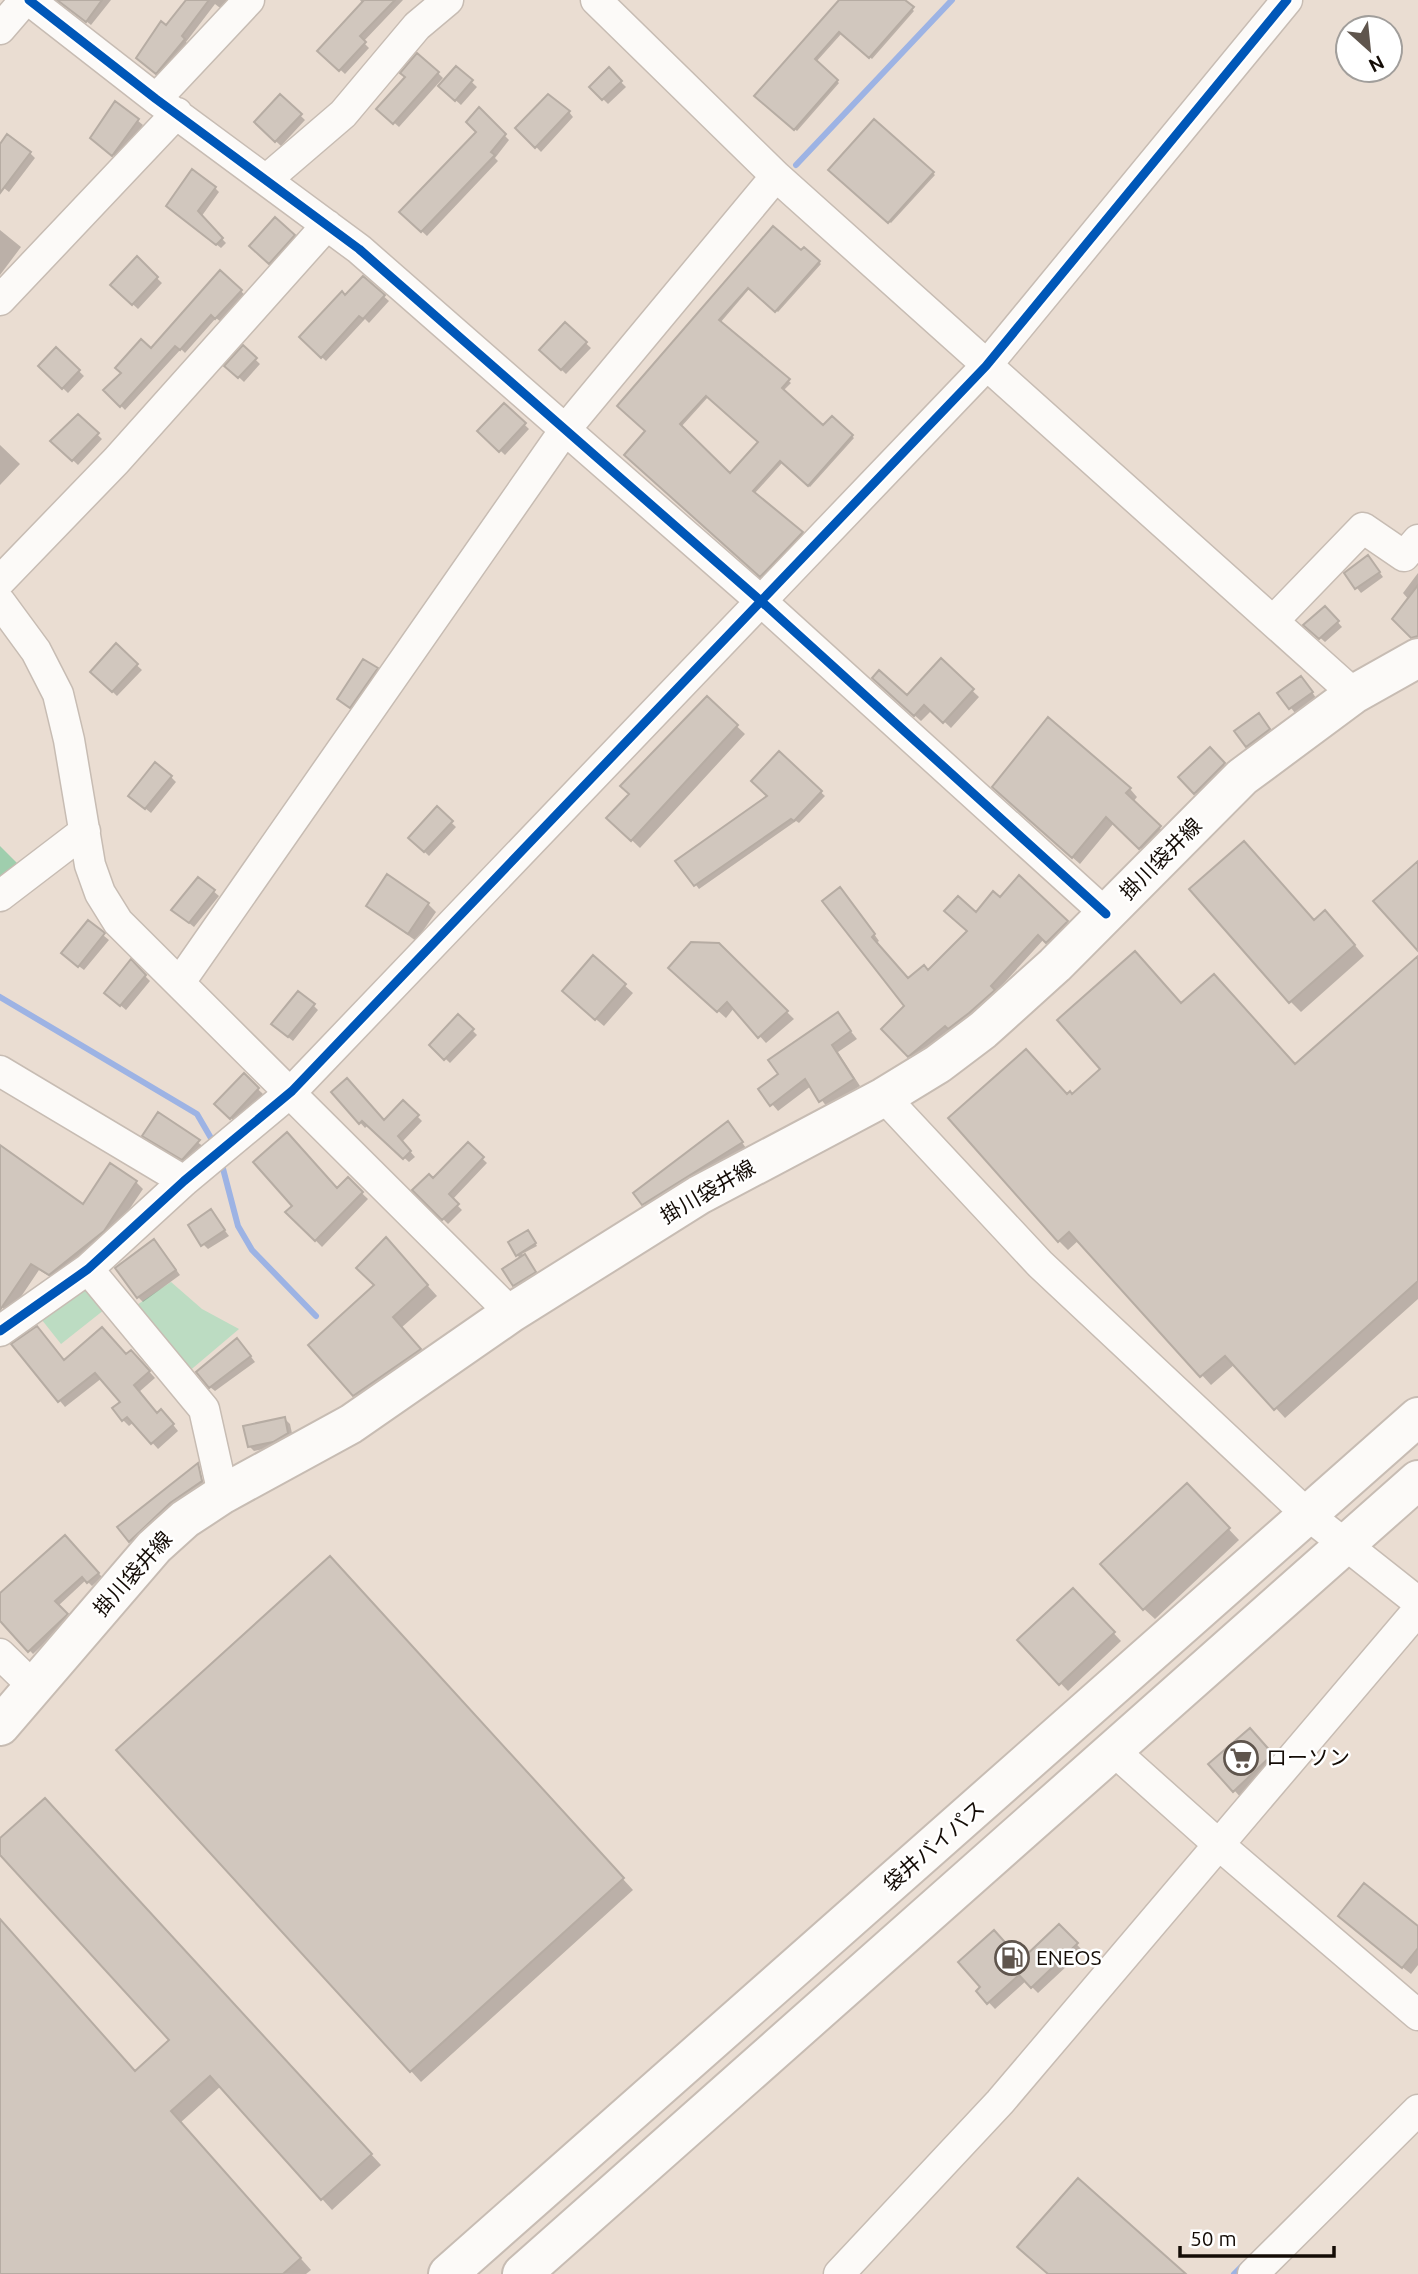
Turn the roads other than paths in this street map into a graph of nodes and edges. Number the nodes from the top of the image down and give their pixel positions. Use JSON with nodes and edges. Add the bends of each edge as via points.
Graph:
{"nodes":[{"id":1,"x":27,"y":0,"type":"edge"},
{"id":2,"x":249,"y":0,"type":"edge"},
{"id":3,"x":448,"y":0,"type":"edge"},
{"id":4,"x":596,"y":0,"type":"edge"},
{"id":5,"x":1287,"y":0,"type":"edge"},
{"id":6,"x":0,"y":29,"type":"edge"},
{"id":7,"x":166,"y":106,"type":"junction"},
{"id":8,"x":776,"y":176,"type":"junction"},
{"id":9,"x":266,"y":180,"type":"junction"},
{"id":10,"x":327,"y":225,"type":"junction"},
{"id":11,"x":0,"y":300,"type":"edge"},
{"id":12,"x":986,"y":366,"type":"junction"},
{"id":13,"x":564,"y":431,"type":"junction"},
{"id":14,"x":1418,"y":540,"type":"edge"},
{"id":15,"x":0,"y":581,"type":"edge"},
{"id":16,"x":0,"y":602,"type":"edge"},
{"id":17,"x":762,"y":602,"type":"junction"},
{"id":18,"x":1275,"y":619,"type":"junction"},
{"id":19,"x":1418,"y":658,"type":"edge"},
{"id":20,"x":1354,"y":694,"type":"junction"},
{"id":21,"x":85,"y":831,"type":"junction"},
{"id":22,"x":0,"y":896,"type":"edge"},
{"id":23,"x":1107,"y":914,"type":"junction"},
{"id":24,"x":180,"y":982,"type":"junction"},
{"id":25,"x":0,"y":1071,"type":"edge"},
{"id":26,"x":292,"y":1091,"type":"junction"},
{"id":27,"x":884,"y":1097,"type":"junction"},
{"id":28,"x":184,"y":1181,"type":"junction"},
{"id":29,"x":88,"y":1269,"type":"junction"},
{"id":30,"x":511,"y":1313,"type":"junction"},
{"id":31,"x":0,"y":1331,"type":"edge"},
{"id":32,"x":1418,"y":1417,"type":"edge"},
{"id":33,"x":1418,"y":1480,"type":"edge"},
{"id":34,"x":223,"y":1494,"type":"junction"},
{"id":35,"x":1308,"y":1515,"type":"junction"},
{"id":36,"x":1345,"y":1546,"type":"junction"},
{"id":37,"x":1418,"y":1602,"type":"edge"},
{"id":38,"x":1418,"y":1610,"type":"edge"},
{"id":39,"x":0,"y":1654,"type":"edge"},
{"id":40,"x":34,"y":1688,"type":"junction"},
{"id":41,"x":0,"y":1726,"type":"edge"},
{"id":42,"x":1114,"y":1751,"type":"junction"},
{"id":43,"x":1218,"y":1844,"type":"junction"},
{"id":44,"x":1418,"y":2015,"type":"edge"},
{"id":45,"x":1418,"y":2110,"type":"edge"},
{"id":46,"x":448,"y":2274,"type":"edge"},
{"id":47,"x":522,"y":2274,"type":"edge"},
{"id":48,"x":839,"y":2274,"type":"edge"},
{"id":49,"x":1253,"y":2274,"type":"edge"}],
"edges":[{"from":1,"to":6,"type":"street"},
{"from":1,"to":7,"type":"street"},
{"from":2,"to":7,"type":"street"},
{"from":3,"to":9,"type":"street","via":[[417,26],[343,114]]},
{"from":4,"to":8,"type":"street"},
{"from":5,"to":12,"type":"street"},
{"from":7,"to":9,"type":"street"},
{"from":7,"to":11,"type":"street"},
{"from":8,"to":12,"type":"street"},
{"from":8,"to":13,"type":"street"},
{"from":9,"to":10,"type":"street"},
{"from":10,"to":13,"type":"street","via":[[359,248]]},
{"from":10,"to":15,"type":"street","via":[[116,461]]},
{"from":12,"to":17,"type":"street"},
{"from":12,"to":18,"type":"street"},
{"from":13,"to":17,"type":"street"},
{"from":13,"to":24,"type":"street"},
{"from":14,"to":18,"type":"street","via":[[1404,556],[1363,528]]},
{"from":16,"to":21,"type":"street","via":[[36,650],[58,694]]},
{"from":17,"to":23,"type":"street"},
{"from":17,"to":26,"type":"street"},
{"from":18,"to":20,"type":"street"},
{"from":19,"to":20,"type":"main road","name":"掛川袋井線"},
{"from":20,"to":23,"type":"main road","name":"掛川袋井線","via":[[1242,777]]},
{"from":21,"to":22,"type":"street"},
{"from":21,"to":24,"type":"street","via":[[100,894],[118,922]]},
{"from":23,"to":27,"type":"main road","name":"掛川袋井線","via":[[983,1030],[938,1065]]},
{"from":24,"to":26,"type":"street"},
{"from":25,"to":28,"type":"street"},
{"from":26,"to":28,"type":"street"},
{"from":26,"to":30,"type":"street"},
{"from":27,"to":30,"type":"main road","name":"掛川袋井線","via":[[699,1195]]},
{"from":27,"to":35,"type":"street","via":[[1040,1264]]},
{"from":28,"to":29,"type":"street"},
{"from":29,"to":31,"type":"street"},
{"from":29,"to":34,"type":"street","via":[[204,1409]]},
{"from":30,"to":34,"type":"main road","name":"掛川袋井線","via":[[351,1424]]},
{"from":32,"to":35,"type":"main road","name":"袋井バイパス"},
{"from":33,"to":36,"type":"main road"},
{"from":34,"to":40,"type":"main road","name":"掛川袋井線","via":[[154,1547]]},
{"from":35,"to":36,"type":"street"},
{"from":35,"to":46,"type":"main road","name":"袋井バイパス"},
{"from":36,"to":37,"type":"street"},
{"from":36,"to":42,"type":"main road"},
{"from":38,"to":43,"type":"street"},
{"from":39,"to":40,"type":"street"},
{"from":40,"to":41,"type":"main road","name":"掛川袋井線"},
{"from":42,"to":43,"type":"street"},
{"from":42,"to":47,"type":"main road"},
{"from":43,"to":44,"type":"street"},
{"from":43,"to":48,"type":"street","via":[[1000,2102]]},
{"from":45,"to":49,"type":"street"}]}
